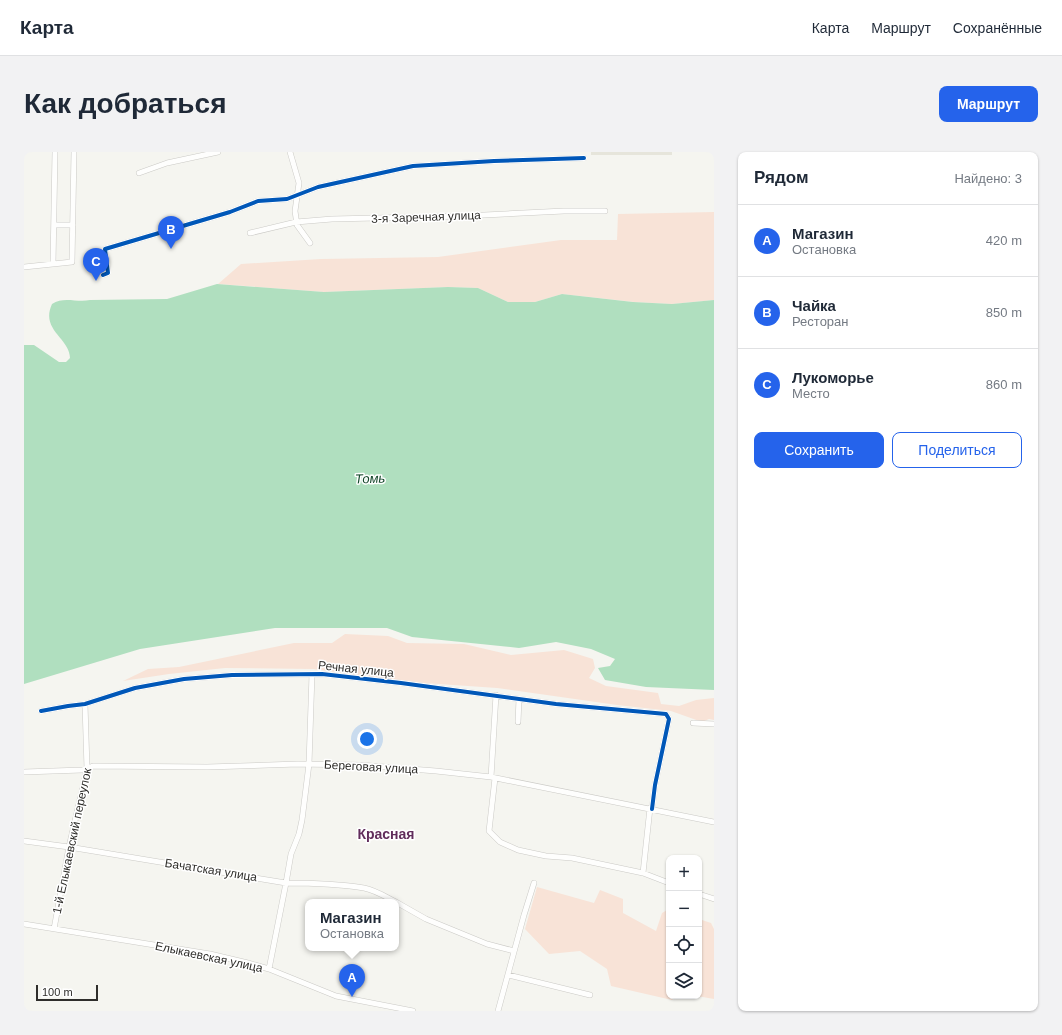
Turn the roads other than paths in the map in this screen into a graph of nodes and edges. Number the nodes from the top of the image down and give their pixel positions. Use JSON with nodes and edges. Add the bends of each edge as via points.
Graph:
{"nodes":[{"id":1,"x":55,"y":152,"type":"edge"},
{"id":2,"x":74,"y":152,"type":"edge"},
{"id":3,"x":218,"y":152,"type":"edge"},
{"id":4,"x":290,"y":152,"type":"edge"},
{"id":5,"x":584,"y":158,"type":"dead end"},
{"id":6,"x":139,"y":173,"type":"dead end"},
{"id":7,"x":298,"y":195,"type":"junction"},
{"id":8,"x":604,"y":211,"type":"dead end"},
{"id":9,"x":296,"y":222,"type":"junction"},
{"id":10,"x":54,"y":225,"type":"junction"},
{"id":11,"x":73,"y":225,"type":"junction"},
{"id":12,"x":250,"y":233,"type":"dead end"},
{"id":13,"x":310,"y":243,"type":"dead end"},
{"id":14,"x":53,"y":264,"type":"junction"},
{"id":15,"x":24,"y":267,"type":"edge"},
{"id":16,"x":103,"y":275,"type":"dead end"},
{"id":17,"x":312,"y":674,"type":"junction"},
{"id":18,"x":496,"y":695,"type":"junction"},
{"id":19,"x":519,"y":699,"type":"junction"},
{"id":20,"x":85,"y":704,"type":"junction"},
{"id":21,"x":40,"y":711,"type":"dead end"},
{"id":22,"x":518,"y":722,"type":"dead end"},
{"id":23,"x":693,"y":722,"type":"dead end"},
{"id":24,"x":714,"y":724,"type":"edge"},
{"id":25,"x":309,"y":764,"type":"junction"},
{"id":26,"x":87,"y":769,"type":"junction"},
{"id":27,"x":24,"y":772,"type":"edge"},
{"id":28,"x":493,"y":778,"type":"junction"},
{"id":29,"x":651,"y":809,"type":"junction"},
{"id":30,"x":714,"y":822,"type":"edge"},
{"id":31,"x":24,"y":841,"type":"edge"},
{"id":32,"x":69,"y":847,"type":"junction"},
{"id":33,"x":643,"y":873,"type":"junction"},
{"id":34,"x":666,"y":882,"type":"edge"},
{"id":35,"x":286,"y":883,"type":"junction"},
{"id":36,"x":534,"y":883,"type":"dead end"},
{"id":37,"x":702,"y":895,"type":"edge"},
{"id":38,"x":390,"y":899,"type":"edge"},
{"id":39,"x":714,"y":899,"type":"edge"},
{"id":40,"x":399,"y":904,"type":"edge"},
{"id":41,"x":24,"y":924,"type":"edge"},
{"id":42,"x":54,"y":929,"type":"junction"},
{"id":43,"x":514,"y":951,"type":"junction"},
{"id":44,"x":269,"y":969,"type":"junction"},
{"id":45,"x":508,"y":975,"type":"junction"},
{"id":46,"x":590,"y":995,"type":"dead end"},
{"id":47,"x":413,"y":1011,"type":"edge"},
{"id":48,"x":498,"y":1011,"type":"edge"}],
"edges":[{"from":1,"to":10,"type":"street"},
{"from":2,"to":11,"type":"street"},
{"from":3,"to":6,"type":"street","via":[[167,163]]},
{"from":4,"to":7,"type":"street","via":[[299,183]]},
{"from":5,"to":7,"type":"street","via":[[413,166],[318,187]]},
{"from":7,"to":9,"type":"street"},
{"from":7,"to":16,"type":"street","via":[[287,199],[258,201],[230,212],[105,249],[108,273]]},
{"from":8,"to":9,"type":"street","name":"3-я Заречная улица"},
{"from":9,"to":12,"type":"street","name":"3-я Заречная улица"},
{"from":9,"to":13,"type":"street"},
{"from":10,"to":11,"type":"street"},
{"from":10,"to":14,"type":"street"},
{"from":11,"to":14,"type":"street","via":[[72,262]]},
{"from":14,"to":15,"type":"street"},
{"from":17,"to":18,"type":"street","name":"Речная улица"},
{"from":17,"to":20,"type":"street","name":"Речная улица","via":[[232,675],[184,679],[136,688]]},
{"from":17,"to":25,"type":"street"},
{"from":18,"to":19,"type":"street","name":"Речная улица"},
{"from":18,"to":28,"type":"street"},
{"from":19,"to":22,"type":"street"},
{"from":19,"to":29,"type":"street","name":"Речная улица","via":[[666,714],[669,719]]},
{"from":20,"to":21,"type":"street","name":"Речная улица"},
{"from":20,"to":26,"type":"street","name":"1-й Елыкаевский переулок"},
{"from":23,"to":24,"type":"street"},
{"from":25,"to":26,"type":"street","name":"Береговая улица","via":[[207,767],[93,766]]},
{"from":25,"to":28,"type":"street","name":"Береговая улица","via":[[360,765]]},
{"from":25,"to":35,"type":"street","via":[[302,820],[291,854]]},
{"from":26,"to":27,"type":"street","name":"Береговая улица"},
{"from":26,"to":32,"type":"street","name":"1-й Елыкаевский переулок"},
{"from":28,"to":29,"type":"street","name":"Береговая улица"},
{"from":28,"to":33,"type":"street","via":[[489,831],[500,842],[518,850]]},
{"from":29,"to":30,"type":"street","name":"Береговая улица"},
{"from":29,"to":33,"type":"street"},
{"from":31,"to":32,"type":"street","name":"Бачатская улица"},
{"from":32,"to":35,"type":"street","name":"Бачатская улица"},
{"from":32,"to":42,"type":"street","name":"1-й Елыкаевский переулок"},
{"from":33,"to":34,"type":"street"},
{"from":35,"to":38,"type":"street","name":"Бачатская улица","via":[[366,889]]},
{"from":35,"to":44,"type":"street"},
{"from":36,"to":43,"type":"street"},
{"from":37,"to":39,"type":"street"},
{"from":40,"to":43,"type":"street","name":"Бачатская улица","via":[[426,919],[480,941]]},
{"from":41,"to":42,"type":"street","name":"Елыкаевская улица"},
{"from":42,"to":44,"type":"street","name":"Елыкаевская улица","via":[[210,954]]},
{"from":43,"to":45,"type":"street"},
{"from":44,"to":47,"type":"street","name":"Елыкаевская улица","via":[[336,996]]},
{"from":45,"to":46,"type":"street"},
{"from":45,"to":48,"type":"street"}]}
